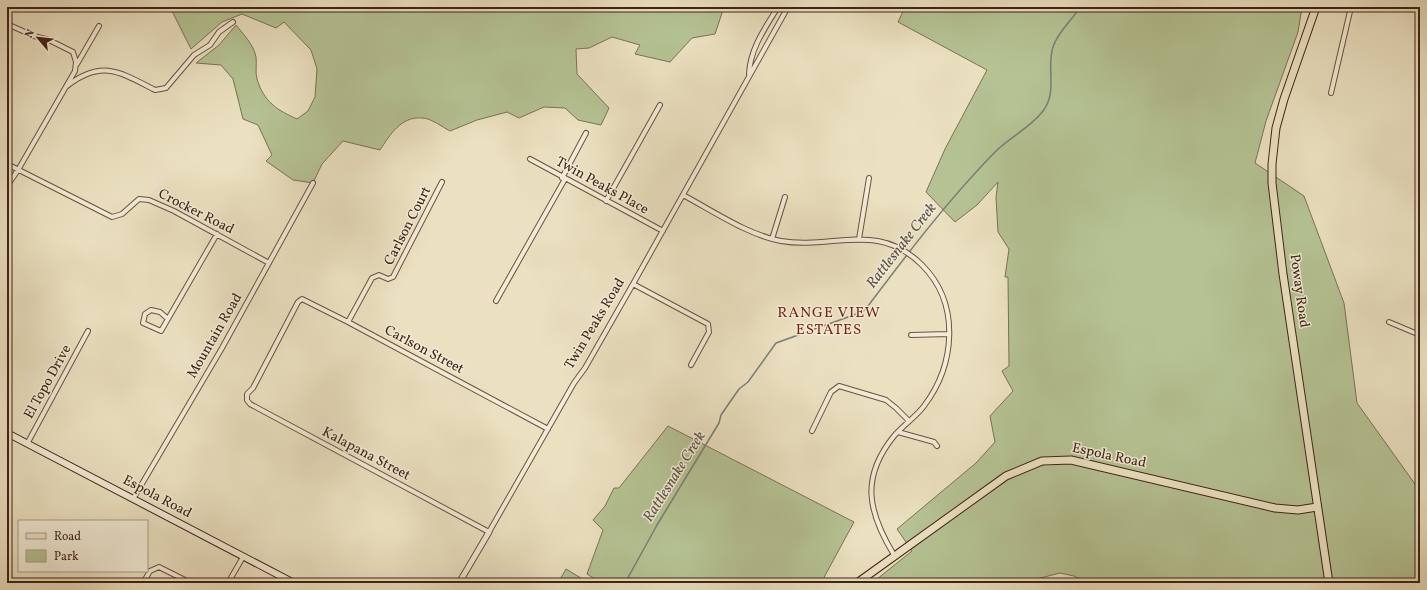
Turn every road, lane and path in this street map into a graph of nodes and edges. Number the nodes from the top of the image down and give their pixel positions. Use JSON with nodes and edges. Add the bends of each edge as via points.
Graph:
{"nodes":[{"id":1,"x":778,"y":7,"type":"edge"},
{"id":2,"x":788,"y":7,"type":"edge"},
{"id":3,"x":1316,"y":7,"type":"edge"},
{"id":4,"x":1351,"y":7,"type":"edge"},
{"id":5,"x":233,"y":22,"type":"dead end"},
{"id":6,"x":7,"y":24,"type":"edge"},
{"id":7,"x":99,"y":26,"type":"dead end"},
{"id":8,"x":76,"y":66,"type":"junction"},
{"id":9,"x":749,"y":76,"type":"junction"},
{"id":10,"x":65,"y":88,"type":"junction"},
{"id":11,"x":1330,"y":93,"type":"dead end"},
{"id":12,"x":660,"y":105,"type":"dead end"},
{"id":13,"x":586,"y":133,"type":"dead end"},
{"id":14,"x":530,"y":159,"type":"dead end"},
{"id":15,"x":7,"y":164,"type":"edge"},
{"id":16,"x":18,"y":170,"type":"junction"},
{"id":17,"x":564,"y":178,"type":"junction"},
{"id":18,"x":869,"y":178,"type":"dead end"},
{"id":19,"x":442,"y":182,"type":"dead end"},
{"id":20,"x":313,"y":183,"type":"dead end"},
{"id":21,"x":7,"y":186,"type":"edge"},
{"id":22,"x":683,"y":195,"type":"junction"},
{"id":23,"x":785,"y":197,"type":"dead end"},
{"id":24,"x":606,"y":202,"type":"junction"},
{"id":25,"x":663,"y":231,"type":"junction"},
{"id":26,"x":217,"y":234,"type":"junction"},
{"id":27,"x":859,"y":238,"type":"junction"},
{"id":28,"x":772,"y":239,"type":"junction"},
{"id":29,"x":269,"y":263,"type":"junction"},
{"id":30,"x":633,"y":284,"type":"junction"},
{"id":31,"x":496,"y":301,"type":"dead end"},
{"id":32,"x":168,"y":319,"type":"junction"},
{"id":33,"x":348,"y":322,"type":"junction"},
{"id":34,"x":1389,"y":322,"type":"dead end"},
{"id":35,"x":88,"y":331,"type":"dead end"},
{"id":36,"x":949,"y":334,"type":"junction"},
{"id":37,"x":911,"y":335,"type":"dead end"},
{"id":38,"x":1420,"y":335,"type":"edge"},
{"id":39,"x":690,"y":365,"type":"dead end"},
{"id":40,"x":253,"y":388,"type":"joint"},
{"id":41,"x":908,"y":420,"type":"junction"},
{"id":42,"x":548,"y":429,"type":"junction"},
{"id":43,"x":812,"y":431,"type":"dead end"},
{"id":44,"x":898,"y":432,"type":"junction"},
{"id":45,"x":7,"y":433,"type":"edge"},
{"id":46,"x":27,"y":444,"type":"junction"},
{"id":47,"x":937,"y":446,"type":"dead end"},
{"id":48,"x":133,"y":499,"type":"junction"},
{"id":49,"x":1317,"y":507,"type":"junction"},
{"id":50,"x":489,"y":532,"type":"junction"},
{"id":51,"x":894,"y":555,"type":"junction"},
{"id":52,"x":243,"y":557,"type":"junction"},
{"id":53,"x":144,"y":583,"type":"edge"},
{"id":54,"x":191,"y":583,"type":"edge"},
{"id":55,"x":228,"y":583,"type":"edge"},
{"id":56,"x":294,"y":583,"type":"edge"},
{"id":57,"x":459,"y":583,"type":"edge"},
{"id":58,"x":857,"y":583,"type":"edge"},
{"id":59,"x":1329,"y":583,"type":"edge"}],
"edges":[{"from":1,"to":9,"type":"street","name":"Twin Peaks Road","via":[[752,53]]},
{"from":2,"to":9,"type":"street","name":"Twin Peaks Road"},
{"from":3,"to":49,"type":"main road","name":"Poway Road","via":[[1276,128],[1272,183]]},
{"from":4,"to":11,"type":"street"},
{"from":5,"to":10,"type":"street","via":[[219,32],[210,45],[194,55],[166,88],[155,90],[110,70],[92,72],[75,79]]},
{"from":6,"to":8,"type":"street","via":[[73,52]]},
{"from":7,"to":8,"type":"street"},
{"from":8,"to":10,"type":"street"},
{"from":9,"to":22,"type":"street","name":"Twin Peaks Road"},
{"from":10,"to":16,"type":"street"},
{"from":12,"to":24,"type":"street"},
{"from":13,"to":17,"type":"street"},
{"from":14,"to":17,"type":"street","name":"Twin Peaks Place"},
{"from":15,"to":16,"type":"street","name":"Crocker Road"},
{"from":16,"to":21,"type":"street"},
{"from":16,"to":26,"type":"street","name":"Crocker Road","via":[[112,217],[122,214],[139,199],[149,200]]},
{"from":17,"to":24,"type":"street","name":"Twin Peaks Place"},
{"from":17,"to":31,"type":"street"},
{"from":18,"to":27,"type":"street"},
{"from":19,"to":33,"type":"street","name":"Carlson Court","via":[[393,277],[388,279],[379,275],[372,278]]},
{"from":20,"to":29,"type":"street","name":"Mountain Road"},
{"from":22,"to":25,"type":"street","name":"Twin Peaks Road"},
{"from":22,"to":28,"type":"street"},
{"from":23,"to":28,"type":"street"},
{"from":24,"to":25,"type":"street","name":"Twin Peaks Place"},
{"from":25,"to":30,"type":"street","name":"Twin Peaks Road"},
{"from":26,"to":29,"type":"street","name":"Crocker Road"},
{"from":26,"to":32,"type":"street"},
{"from":27,"to":28,"type":"street","via":[[792,242]]},
{"from":27,"to":36,"type":"street","via":[[893,246],[910,255],[927,270],[944,299],[949,317]]},
{"from":29,"to":48,"type":"street","name":"Mountain Road"},
{"from":30,"to":39,"type":"street","via":[[708,324],[708,332]]},
{"from":30,"to":42,"type":"street","name":"Twin Peaks Road"},
{"from":32,"to":32,"type":"street","via":[[161,331],[144,323],[145,314],[151,310],[160,312]]},
{"from":33,"to":40,"type":"street","name":"Carlson Street","via":[[302,299],[298,302]]},
{"from":33,"to":42,"type":"street","name":"Carlson Street"},
{"from":34,"to":38,"type":"street"},
{"from":35,"to":46,"type":"street","name":"El Topo Drive"},
{"from":36,"to":37,"type":"street"},
{"from":36,"to":41,"type":"street","via":[[948,355],[942,375],[924,406]]},
{"from":40,"to":50,"type":"street","name":"Kalapana Street","via":[[246,394],[250,404]]},
{"from":41,"to":43,"type":"street","via":[[886,400],[839,386],[831,392]]},
{"from":41,"to":44,"type":"street"},
{"from":42,"to":50,"type":"street","name":"Twin Peaks Road"},
{"from":44,"to":47,"type":"street","via":[[934,442]]},
{"from":44,"to":51,"type":"street","via":[[876,467],[871,494],[877,525]]},
{"from":45,"to":46,"type":"main road","name":"Espola Road"},
{"from":46,"to":48,"type":"main road","name":"Espola Road"},
{"from":48,"to":52,"type":"main road","name":"Espola Road"},
{"from":49,"to":51,"type":"main road","name":"Espola Road","via":[[1298,510],[1275,508],[1090,463],[1052,460],[1032,464],[1006,476]]},
{"from":49,"to":59,"type":"main road","name":"Poway Road"},
{"from":50,"to":57,"type":"street","name":"Twin Peaks Road"},
{"from":51,"to":58,"type":"main road","name":"Espola Road"},
{"from":52,"to":55,"type":"street"},
{"from":52,"to":56,"type":"main road","name":"Espola Road"},
{"from":53,"to":54,"type":"street","via":[[148,574],[158,567]]}]}
